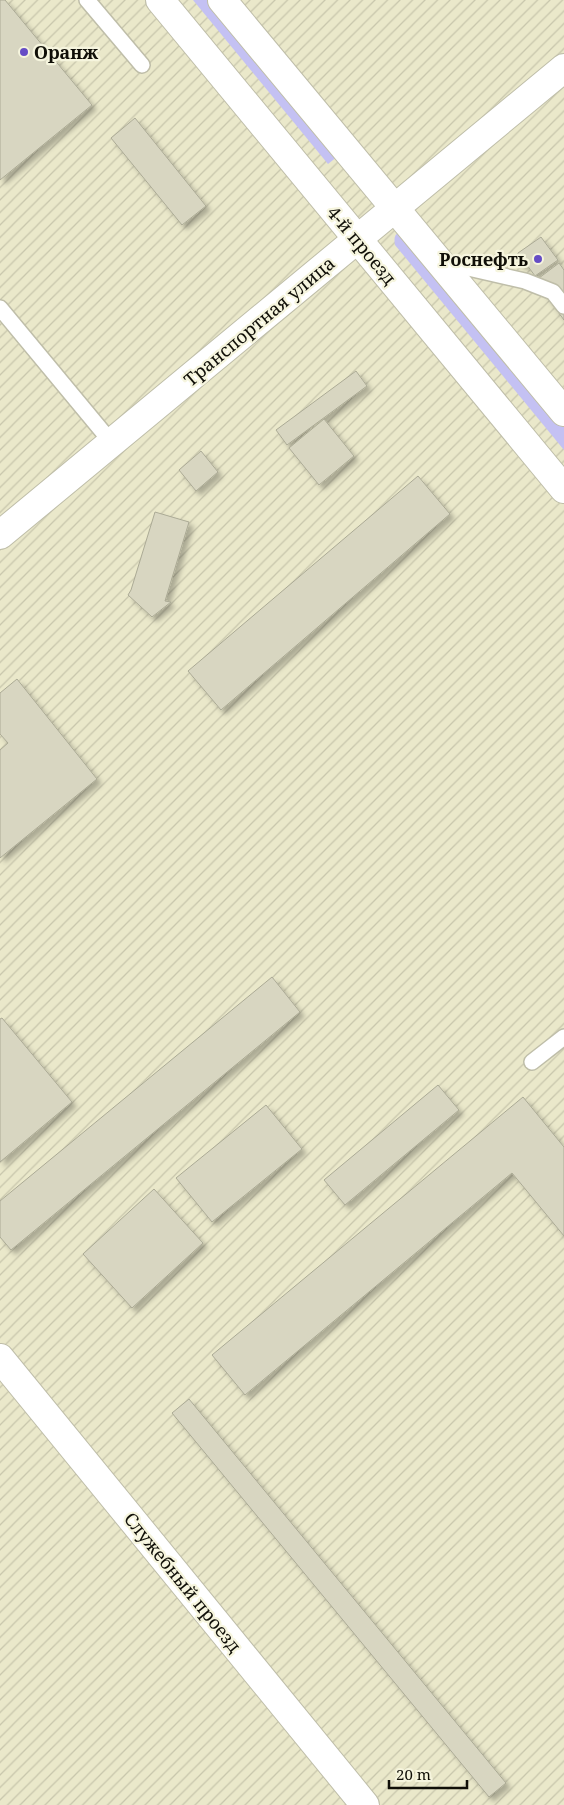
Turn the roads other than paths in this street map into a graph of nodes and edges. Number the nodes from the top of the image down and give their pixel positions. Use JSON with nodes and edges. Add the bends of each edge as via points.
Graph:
{"nodes":[{"id":1,"x":87,"y":0,"type":"edge"},
{"id":2,"x":160,"y":0,"type":"edge"},
{"id":3,"x":222,"y":0,"type":"edge"},
{"id":4,"x":142,"y":65,"type":"dead end"},
{"id":5,"x":564,"y":68,"type":"edge"},
{"id":6,"x":394,"y":208,"type":"junction"},
{"id":7,"x":358,"y":240,"type":"junction"},
{"id":8,"x":439,"y":261,"type":"junction"},
{"id":9,"x":564,"y":306,"type":"edge"},
{"id":10,"x":0,"y":308,"type":"edge"},
{"id":11,"x":564,"y":412,"type":"edge"},
{"id":12,"x":112,"y":443,"type":"junction"},
{"id":13,"x":564,"y":489,"type":"edge"},
{"id":14,"x":0,"y":536,"type":"edge"},
{"id":15,"x":564,"y":1037,"type":"edge"},
{"id":16,"x":532,"y":1062,"type":"dead end"},
{"id":17,"x":0,"y":1358,"type":"edge"},
{"id":18,"x":365,"y":1805,"type":"edge"}],
"edges":[{"from":1,"to":4,"type":"lane"},
{"from":2,"to":7,"type":"street","name":"4-й проезд"},
{"from":3,"to":6,"type":"street"},
{"from":5,"to":6,"type":"street","name":"Транспортная улица"},
{"from":6,"to":7,"type":"street","name":"Транспортная улица"},
{"from":6,"to":8,"type":"street"},
{"from":7,"to":12,"type":"street","name":"Транспортная улица"},
{"from":7,"to":13,"type":"street","name":"4-й проезд"},
{"from":8,"to":9,"type":"lane","via":[[525,281],[553,292]]},
{"from":8,"to":11,"type":"street"},
{"from":10,"to":12,"type":"lane"},
{"from":12,"to":14,"type":"street","name":"Транспортная улица"},
{"from":15,"to":16,"type":"lane"},
{"from":17,"to":18,"type":"street","name":"Служебный проезд"}]}
